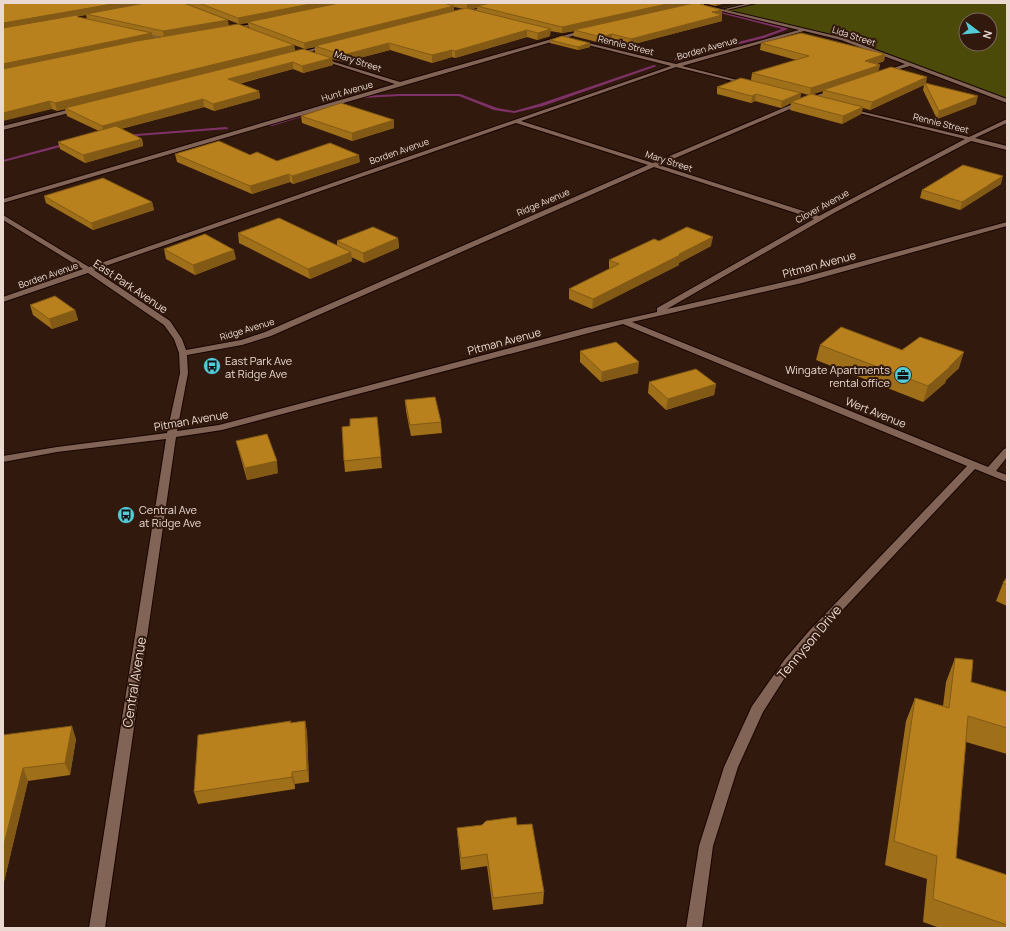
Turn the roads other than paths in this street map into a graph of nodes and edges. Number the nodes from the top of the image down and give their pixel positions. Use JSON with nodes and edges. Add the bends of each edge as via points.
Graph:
{"nodes":[{"id":1,"x":509,"y":3,"type":"edge"},
{"id":2,"x":691,"y":3,"type":"edge"},
{"id":3,"x":754,"y":3,"type":"edge"},
{"id":4,"x":698,"y":5,"type":"junction"},
{"id":5,"x":685,"y":8,"type":"edge"},
{"id":6,"x":724,"y":10,"type":"junction"},
{"id":7,"x":455,"y":13,"type":"edge"},
{"id":8,"x":462,"y":13,"type":"junction"},
{"id":9,"x":477,"y":16,"type":"edge"},
{"id":10,"x":268,"y":21,"type":"edge"},
{"id":11,"x":230,"y":25,"type":"edge"},
{"id":12,"x":237,"y":28,"type":"junction"},
{"id":13,"x":596,"y":28,"type":"edge"},
{"id":14,"x":244,"y":30,"type":"edge"},
{"id":15,"x":804,"y":30,"type":"junction"},
{"id":16,"x":222,"y":31,"type":"edge"},
{"id":17,"x":132,"y":32,"type":"edge"},
{"id":18,"x":551,"y":35,"type":"edge"},
{"id":19,"x":559,"y":37,"type":"junction"},
{"id":20,"x":175,"y":39,"type":"edge"},
{"id":21,"x":169,"y":40,"type":"junction"},
{"id":22,"x":153,"y":42,"type":"edge"},
{"id":23,"x":334,"y":45,"type":"edge"},
{"id":24,"x":296,"y":50,"type":"edge"},
{"id":25,"x":303,"y":52,"type":"junction"},
{"id":26,"x":311,"y":55,"type":"edge"},
{"id":27,"x":288,"y":56,"type":"edge"},
{"id":28,"x":318,"y":57,"type":"edge"},
{"id":29,"x":910,"y":64,"type":"junction"},
{"id":30,"x":676,"y":66,"type":"junction"},
{"id":31,"x":876,"y":76,"type":"edge"},
{"id":32,"x":400,"y":84,"type":"junction"},
{"id":33,"x":750,"y":84,"type":"edge"},
{"id":34,"x":839,"y":89,"type":"edge"},
{"id":35,"x":805,"y":98,"type":"junction"},
{"id":36,"x":816,"y":101,"type":"edge"},
{"id":37,"x":1007,"y":101,"type":"edge"},
{"id":38,"x":88,"y":106,"type":"edge"},
{"id":39,"x":839,"y":106,"type":"edge"},
{"id":40,"x":1007,"y":121,"type":"edge"},
{"id":41,"x":515,"y":122,"type":"junction"},
{"id":42,"x":3,"y":128,"type":"edge"},
{"id":43,"x":969,"y":139,"type":"junction"},
{"id":44,"x":1007,"y":148,"type":"edge"},
{"id":45,"x":653,"y":165,"type":"junction"},
{"id":46,"x":3,"y":200,"type":"edge"},
{"id":47,"x":3,"y":217,"type":"edge"},
{"id":48,"x":819,"y":218,"type":"junction"},
{"id":49,"x":1007,"y":224,"type":"edge"},
{"id":50,"x":89,"y":270,"type":"junction"},
{"id":51,"x":3,"y":300,"type":"edge"},
{"id":52,"x":650,"y":316,"type":"junction"},
{"id":53,"x":625,"y":322,"type":"junction"},
{"id":54,"x":183,"y":353,"type":"junction"},
{"id":55,"x":171,"y":436,"type":"junction"},
{"id":56,"x":1007,"y":451,"type":"edge"},
{"id":57,"x":3,"y":459,"type":"edge"},
{"id":58,"x":973,"y":465,"type":"junction"},
{"id":59,"x":989,"y":472,"type":"junction"},
{"id":60,"x":1007,"y":479,"type":"edge"},
{"id":61,"x":97,"y":928,"type":"edge"},
{"id":62,"x":694,"y":928,"type":"edge"}],
"edges":[{"from":1,"to":8,"type":"street"},
{"from":2,"to":4,"type":"street","name":"Lida Street"},
{"from":3,"to":6,"type":"street"},
{"from":4,"to":5,"type":"street"},
{"from":4,"to":6,"type":"street","name":"Lida Street"},
{"from":6,"to":15,"type":"street","name":"Lida Street"},
{"from":7,"to":8,"type":"street"},
{"from":8,"to":9,"type":"street"},
{"from":10,"to":12,"type":"street"},
{"from":11,"to":12,"type":"street"},
{"from":12,"to":14,"type":"street"},
{"from":12,"to":16,"type":"street"},
{"from":13,"to":19,"type":"street","name":"Hunt Avenue"},
{"from":15,"to":29,"type":"street","name":"Lida Street","via":[[842,38]]},
{"from":15,"to":30,"type":"street","name":"Borden Avenue"},
{"from":17,"to":21,"type":"street"},
{"from":18,"to":19,"type":"street","name":"Rennie Street"},
{"from":19,"to":30,"type":"street","name":"Rennie Street"},
{"from":19,"to":32,"type":"street","name":"Hunt Avenue"},
{"from":20,"to":21,"type":"street"},
{"from":21,"to":22,"type":"street"},
{"from":23,"to":25,"type":"street"},
{"from":24,"to":25,"type":"street"},
{"from":25,"to":26,"type":"street"},
{"from":25,"to":27,"type":"street"},
{"from":28,"to":32,"type":"street","name":"Mary Street"},
{"from":29,"to":31,"type":"street"},
{"from":29,"to":37,"type":"street","name":"Lida Street"},
{"from":30,"to":33,"type":"street","name":"Rennie Street"},
{"from":30,"to":41,"type":"street","name":"Borden Avenue"},
{"from":32,"to":46,"type":"street","name":"Hunt Avenue"},
{"from":34,"to":35,"type":"street","name":"Ridge Avenue"},
{"from":35,"to":36,"type":"street"},
{"from":35,"to":45,"type":"street","name":"Ridge Avenue"},
{"from":38,"to":42,"type":"street"},
{"from":39,"to":43,"type":"street","name":"Rennie Street"},
{"from":40,"to":43,"type":"street","name":"Clover Avenue"},
{"from":41,"to":45,"type":"street","name":"Mary Street"},
{"from":41,"to":50,"type":"street","name":"Borden Avenue"},
{"from":43,"to":44,"type":"street","name":"Rennie Street"},
{"from":43,"to":48,"type":"street","name":"Clover Avenue"},
{"from":45,"to":48,"type":"street","name":"Mary Street"},
{"from":45,"to":54,"type":"street","name":"Ridge Avenue","via":[[268,334],[242,342]]},
{"from":47,"to":50,"type":"street","name":"East Park Avenue"},
{"from":48,"to":52,"type":"street","name":"Clover Avenue"},
{"from":49,"to":52,"type":"street","name":"Pitman Avenue","via":[[799,281]]},
{"from":50,"to":51,"type":"street","name":"Borden Avenue"},
{"from":50,"to":54,"type":"street","name":"East Park Avenue","via":[[167,323],[178,338]]},
{"from":52,"to":53,"type":"street","name":"Pitman Avenue"},
{"from":53,"to":55,"type":"street","name":"Pitman Avenue","via":[[219,428]]},
{"from":53,"to":58,"type":"street","name":"Wert Avenue"},
{"from":54,"to":55,"type":"street","name":"East Park Avenue","via":[[184,373]]},
{"from":55,"to":57,"type":"street","name":"Pitman Avenue","via":[[33,452]]},
{"from":55,"to":61,"type":"street","name":"Central Avenue"},
{"from":56,"to":59,"type":"street"},
{"from":58,"to":59,"type":"street","name":"Wert Avenue"},
{"from":58,"to":62,"type":"street","name":"Tennyson Drive","via":[[813,634],[789,662],[757,710],[731,767],[706,846]]},
{"from":59,"to":60,"type":"street","name":"Wert Avenue"}]}
